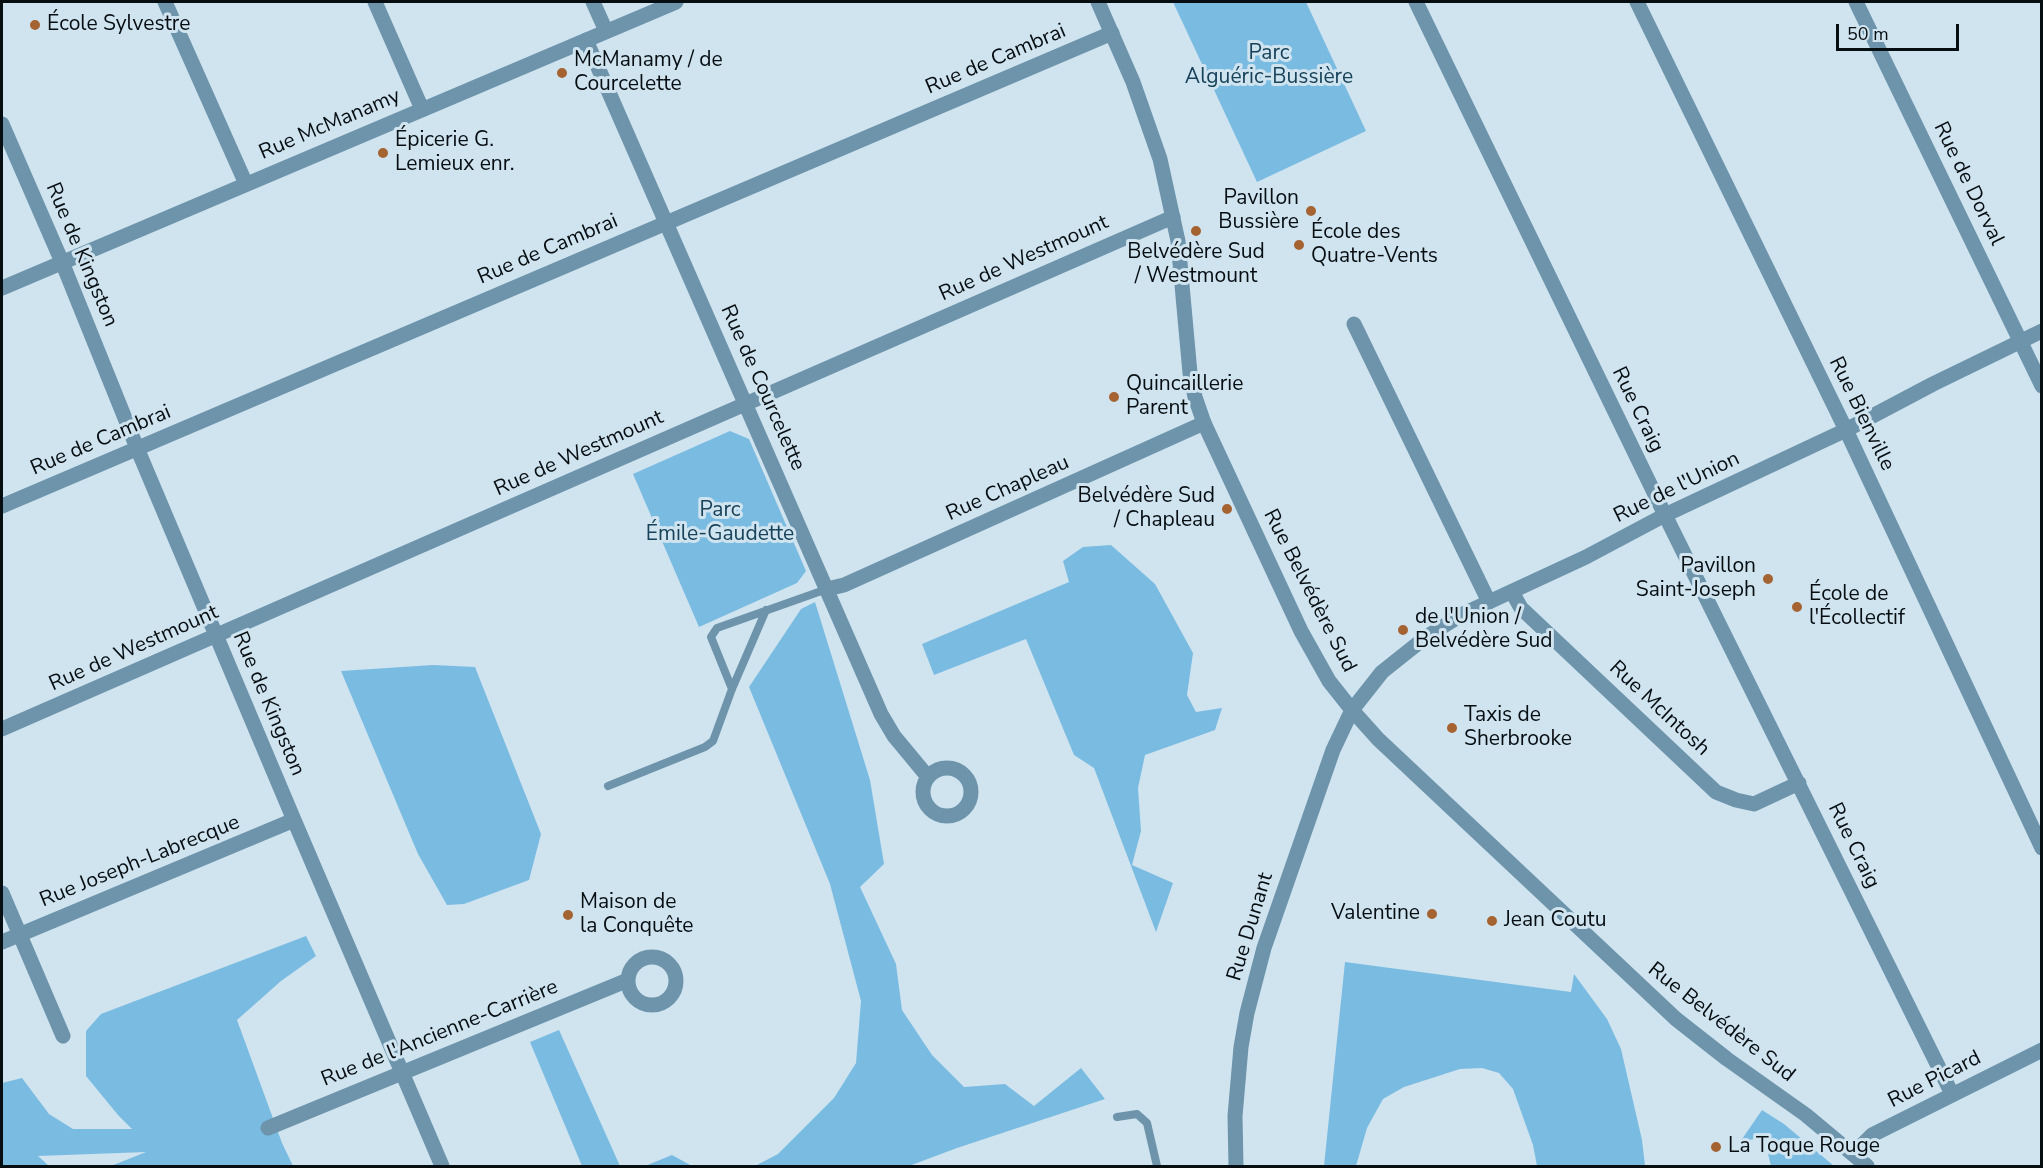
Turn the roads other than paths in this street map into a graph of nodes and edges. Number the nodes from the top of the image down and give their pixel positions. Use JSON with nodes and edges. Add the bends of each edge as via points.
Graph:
{"nodes":[{"id":1,"x":165,"y":2,"type":"edge"},
{"id":2,"x":375,"y":2,"type":"edge"},
{"id":3,"x":593,"y":2,"type":"edge"},
{"id":4,"x":676,"y":2,"type":"edge"},
{"id":5,"x":1098,"y":2,"type":"edge"},
{"id":6,"x":1416,"y":2,"type":"edge"},
{"id":7,"x":1636,"y":2,"type":"edge"},
{"id":8,"x":1856,"y":2,"type":"edge"},
{"id":9,"x":606,"y":31,"type":"junction"},
{"id":10,"x":1112,"y":33,"type":"junction"},
{"id":11,"x":586,"y":39,"type":"junction"},
{"id":12,"x":422,"y":109,"type":"junction"},
{"id":13,"x":2,"y":124,"type":"edge"},
{"id":14,"x":246,"y":184,"type":"junction"},
{"id":15,"x":1173,"y":217,"type":"junction"},
{"id":16,"x":666,"y":223,"type":"junction"},
{"id":17,"x":62,"y":262,"type":"junction"},
{"id":18,"x":2,"y":288,"type":"edge"},
{"id":19,"x":1354,"y":324,"type":"dead end"},
{"id":20,"x":2042,"y":331,"type":"edge"},
{"id":21,"x":2020,"y":341,"type":"junction"},
{"id":22,"x":2042,"y":386,"type":"edge"},
{"id":23,"x":746,"y":404,"type":"junction"},
{"id":24,"x":1204,"y":423,"type":"junction"},
{"id":25,"x":1846,"y":430,"type":"junction"},
{"id":26,"x":137,"y":448,"type":"junction"},
{"id":27,"x":2,"y":506,"type":"edge"},
{"id":28,"x":1665,"y":515,"type":"junction"},
{"id":29,"x":827,"y":589,"type":"junction"},
{"id":30,"x":1512,"y":592,"type":"junction"},
{"id":31,"x":1489,"y":602,"type":"junction"},
{"id":32,"x":766,"y":610,"type":"junction"},
{"id":33,"x":216,"y":636,"type":"junction"},
{"id":34,"x":732,"y":689,"type":"junction"},
{"id":35,"x":1352,"y":711,"type":"junction"},
{"id":36,"x":2,"y":729,"type":"edge"},
{"id":37,"x":928,"y":777,"type":"dead end"},
{"id":38,"x":1799,"y":783,"type":"junction"},
{"id":39,"x":608,"y":786,"type":"dead end"},
{"id":40,"x":294,"y":820,"type":"junction"},
{"id":41,"x":2042,"y":848,"type":"edge"},
{"id":42,"x":2,"y":893,"type":"edge"},
{"id":43,"x":19,"y":934,"type":"junction"},
{"id":44,"x":2,"y":942,"type":"edge"},
{"id":45,"x":628,"y":980,"type":"dead end"},
{"id":46,"x":63,"y":1036,"type":"dead end"},
{"id":47,"x":2042,"y":1050,"type":"edge"},
{"id":48,"x":403,"y":1072,"type":"junction"},
{"id":49,"x":1952,"y":1094,"type":"junction"},
{"id":50,"x":1117,"y":1117,"type":"dead end"},
{"id":51,"x":268,"y":1128,"type":"dead end"},
{"id":52,"x":1853,"y":1154,"type":"junction"},
{"id":53,"x":442,"y":1167,"type":"edge"},
{"id":54,"x":1157,"y":1167,"type":"edge"},
{"id":55,"x":1236,"y":1167,"type":"edge"},
{"id":56,"x":1867,"y":1167,"type":"edge"}],
"edges":[{"from":1,"to":14,"type":"street"},
{"from":2,"to":12,"type":"street"},
{"from":3,"to":9,"type":"street"},
{"from":4,"to":9,"type":"street","name":"Rue McManamy"},
{"from":5,"to":10,"type":"street","name":"Rue Belvédère Sud"},
{"from":6,"to":28,"type":"street","name":"Rue Craig"},
{"from":7,"to":25,"type":"street","name":"Rue Bienville"},
{"from":8,"to":21,"type":"street","name":"Rue de Dorval"},
{"from":9,"to":11,"type":"street","name":"Rue McManamy"},
{"from":10,"to":15,"type":"street","name":"Rue Belvédère Sud","via":[[1160,159]]},
{"from":10,"to":16,"type":"street","name":"Rue de Cambrai"},
{"from":11,"to":12,"type":"street","name":"Rue McManamy"},
{"from":11,"to":16,"type":"street","name":"Rue de Courcelette"},
{"from":12,"to":14,"type":"street","name":"Rue McManamy"},
{"from":13,"to":17,"type":"street","name":"Rue de Kingston"},
{"from":14,"to":17,"type":"street","name":"Rue McManamy"},
{"from":15,"to":23,"type":"street","name":"Rue de Westmount"},
{"from":15,"to":24,"type":"street","name":"Rue Belvédère Sud","via":[[1190,373]]},
{"from":16,"to":23,"type":"street","name":"Rue de Courcelette"},
{"from":16,"to":26,"type":"street","name":"Rue de Cambrai"},
{"from":17,"to":18,"type":"street","name":"Rue McManamy"},
{"from":17,"to":26,"type":"street","name":"Rue de Kingston"},
{"from":19,"to":31,"type":"street"},
{"from":20,"to":21,"type":"street","name":"Rue de l'Union"},
{"from":21,"to":22,"type":"street","name":"Rue de Dorval"},
{"from":21,"to":25,"type":"street","name":"Rue de l'Union"},
{"from":23,"to":29,"type":"street","name":"Rue de Courcelette"},
{"from":23,"to":33,"type":"street","name":"Rue de Westmount"},
{"from":24,"to":29,"type":"street","name":"Rue Chapleau","via":[[844,585]]},
{"from":24,"to":35,"type":"street","name":"Rue Belvédère Sud","via":[[1301,631],[1329,681]]},
{"from":25,"to":28,"type":"street","name":"Rue de l'Union"},
{"from":25,"to":41,"type":"street","name":"Rue Bienville"},
{"from":26,"to":27,"type":"street","name":"Rue de Cambrai"},
{"from":26,"to":33,"type":"street","name":"Rue de Kingston"},
{"from":28,"to":30,"type":"street","name":"Rue de l'Union"},
{"from":28,"to":38,"type":"street","name":"Rue Craig"},
{"from":29,"to":32,"type":"lane"},
{"from":29,"to":37,"type":"street","name":"Rue de Courcelette","via":[[881,714]]},
{"from":30,"to":31,"type":"street","name":"Rue de l'Union"},
{"from":30,"to":38,"type":"street","name":"Rue McIntosh","via":[[1521,608],[1716,792],[1754,804]]},
{"from":31,"to":35,"type":"street","name":"Rue de l'Union","via":[[1463,614],[1401,655]]},
{"from":32,"to":34,"type":"lane"},
{"from":32,"to":34,"type":"lane","via":[[717,628],[711,638]]},
{"from":33,"to":36,"type":"street","name":"Rue de Westmount"},
{"from":33,"to":40,"type":"street","name":"Rue de Kingston"},
{"from":34,"to":39,"type":"lane","via":[[713,741]]},
{"from":35,"to":52,"type":"street","name":"Rue Belvédère Sud","via":[[1676,1019]]},
{"from":35,"to":55,"type":"street","name":"Rue Dunant","via":[[1317,792],[1255,980],[1237,1081]]},
{"from":38,"to":49,"type":"street","name":"Rue Craig"},
{"from":40,"to":43,"type":"street","name":"Rue Joseph-Labrecque"},
{"from":40,"to":48,"type":"street","name":"Rue de Kingston"},
{"from":42,"to":43,"type":"street"},
{"from":43,"to":44,"type":"street","name":"Rue Joseph-Labrecque"},
{"from":43,"to":46,"type":"street"},
{"from":45,"to":48,"type":"street","name":"Rue de l'Ancienne-Carrière"},
{"from":47,"to":49,"type":"street","name":"Rue Picard"},
{"from":48,"to":51,"type":"street","name":"Rue de l'Ancienne-Carrière"},
{"from":48,"to":53,"type":"street","name":"Rue de Kingston"},
{"from":49,"to":52,"type":"street","name":"Rue Picard","via":[[1872,1135]]},
{"from":50,"to":54,"type":"lane","via":[[1137,1114],[1147,1123]]},
{"from":52,"to":56,"type":"street","name":"Rue Belvédère Sud"}]}
